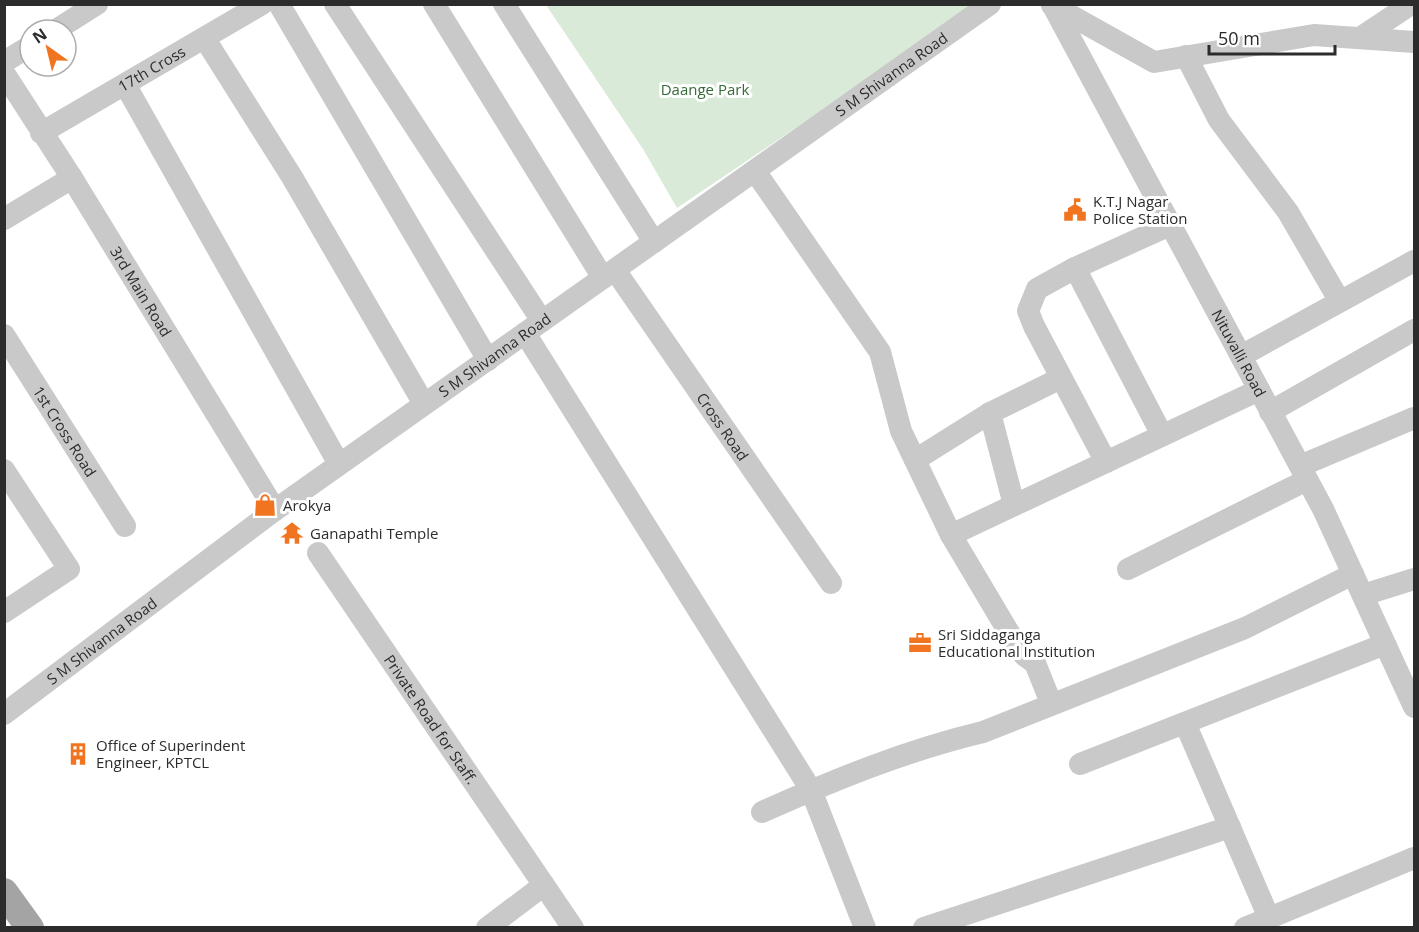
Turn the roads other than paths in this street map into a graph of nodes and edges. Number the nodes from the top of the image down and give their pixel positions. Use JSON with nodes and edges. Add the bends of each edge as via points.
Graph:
{"nodes":[{"id":1,"x":97,"y":4,"type":"edge"},
{"id":2,"x":262,"y":4,"type":"edge"},
{"id":3,"x":279,"y":4,"type":"edge"},
{"id":4,"x":335,"y":4,"type":"edge"},
{"id":5,"x":434,"y":4,"type":"edge"},
{"id":6,"x":504,"y":4,"type":"edge"},
{"id":7,"x":990,"y":4,"type":"edge"},
{"id":8,"x":1052,"y":4,"type":"edge"},
{"id":9,"x":1411,"y":4,"type":"edge"},
{"id":10,"x":75,"y":18,"type":"edge"},
{"id":11,"x":1360,"y":38,"type":"junction"},
{"id":12,"x":205,"y":39,"type":"junction"},
{"id":13,"x":1414,"y":42,"type":"edge"},
{"id":14,"x":18,"y":53,"type":"edge"},
{"id":15,"x":1186,"y":56,"type":"junction"},
{"id":16,"x":4,"y":62,"type":"edge"},
{"id":17,"x":4,"y":73,"type":"edge"},
{"id":18,"x":126,"y":86,"type":"junction"},
{"id":19,"x":41,"y":133,"type":"junction"},
{"id":20,"x":754,"y":171,"type":"junction"},
{"id":21,"x":72,"y":178,"type":"junction"},
{"id":22,"x":4,"y":219,"type":"edge"},
{"id":23,"x":1170,"y":225,"type":"junction"},
{"id":24,"x":654,"y":242,"type":"junction"},
{"id":25,"x":1414,"y":261,"type":"edge"},
{"id":26,"x":1074,"y":268,"type":"junction"},
{"id":27,"x":609,"y":274,"type":"junction"},
{"id":28,"x":1339,"y":300,"type":"junction"},
{"id":29,"x":533,"y":327,"type":"junction"},
{"id":30,"x":1414,"y":330,"type":"edge"},
{"id":31,"x":4,"y":336,"type":"edge"},
{"id":32,"x":1241,"y":356,"type":"junction"},
{"id":33,"x":488,"y":360,"type":"junction"},
{"id":34,"x":1061,"y":378,"type":"junction"},
{"id":35,"x":1259,"y":390,"type":"junction"},
{"id":36,"x":424,"y":404,"type":"junction"},
{"id":37,"x":1270,"y":412,"type":"junction"},
{"id":38,"x":990,"y":413,"type":"junction"},
{"id":39,"x":1414,"y":418,"type":"edge"},
{"id":40,"x":1162,"y":435,"type":"junction"},
{"id":41,"x":915,"y":460,"type":"junction"},
{"id":42,"x":1106,"y":462,"type":"junction"},
{"id":43,"x":339,"y":464,"type":"junction"},
{"id":44,"x":4,"y":470,"type":"edge"},
{"id":45,"x":1304,"y":473,"type":"junction"},
{"id":46,"x":1014,"y":505,"type":"junction"},
{"id":47,"x":275,"y":510,"type":"junction"},
{"id":48,"x":124,"y":526,"type":"dead end"},
{"id":49,"x":951,"y":535,"type":"junction"},
{"id":50,"x":318,"y":553,"type":"dead end"},
{"id":51,"x":1128,"y":569,"type":"dead end"},
{"id":52,"x":1353,"y":574,"type":"junction"},
{"id":53,"x":1414,"y":579,"type":"edge"},
{"id":54,"x":831,"y":583,"type":"dead end"},
{"id":55,"x":1363,"y":595,"type":"junction"},
{"id":56,"x":4,"y":612,"type":"edge"},
{"id":57,"x":1385,"y":644,"type":"junction"},
{"id":58,"x":1051,"y":703,"type":"junction"},
{"id":59,"x":1414,"y":707,"type":"edge"},
{"id":60,"x":4,"y":714,"type":"edge"},
{"id":61,"x":1185,"y":723,"type":"junction"},
{"id":62,"x":1080,"y":764,"type":"dead end"},
{"id":63,"x":811,"y":790,"type":"junction"},
{"id":64,"x":762,"y":812,"type":"dead end"},
{"id":65,"x":1230,"y":827,"type":"junction"},
{"id":66,"x":1414,"y":858,"type":"edge"},
{"id":67,"x":544,"y":885,"type":"junction"},
{"id":68,"x":4,"y":892,"type":"edge"},
{"id":69,"x":1269,"y":918,"type":"junction"},
{"id":70,"x":4,"y":924,"type":"edge"},
{"id":71,"x":7,"y":927,"type":"edge"},
{"id":72,"x":30,"y":927,"type":"edge"},
{"id":73,"x":488,"y":927,"type":"edge"},
{"id":74,"x":573,"y":927,"type":"edge"},
{"id":75,"x":866,"y":927,"type":"edge"},
{"id":76,"x":924,"y":927,"type":"edge"},
{"id":77,"x":1245,"y":927,"type":"edge"}],
"edges":[{"from":1,"to":10,"type":"street"},
{"from":2,"to":12,"type":"street","name":"17th Cross"},
{"from":3,"to":33,"type":"street"},
{"from":4,"to":29,"type":"street"},
{"from":5,"to":27,"type":"street","name":"Cross Road"},
{"from":6,"to":24,"type":"street"},
{"from":7,"to":20,"type":"street","name":"S M Shivanna Road"},
{"from":8,"to":15,"type":"street","via":[[1154,62]]},
{"from":8,"to":23,"type":"street","name":"Nituvalli Road"},
{"from":9,"to":11,"type":"street"},
{"from":11,"to":13,"type":"street"},
{"from":11,"to":15,"type":"street","via":[[1314,35]]},
{"from":12,"to":18,"type":"street","name":"17th Cross"},
{"from":12,"to":36,"type":"street","via":[[292,177]]},
{"from":14,"to":16,"type":"street"},
{"from":15,"to":28,"type":"street","via":[[1219,120],[1288,212]]},
{"from":17,"to":19,"type":"street","name":"3rd Main Road"},
{"from":18,"to":19,"type":"street","name":"17th Cross"},
{"from":18,"to":43,"type":"street"},
{"from":19,"to":21,"type":"street","name":"3rd Main Road"},
{"from":20,"to":24,"type":"street","name":"S M Shivanna Road"},
{"from":20,"to":41,"type":"street","via":[[880,352],[901,431]]},
{"from":21,"to":22,"type":"street"},
{"from":21,"to":47,"type":"street","name":"3rd Main Road"},
{"from":23,"to":26,"type":"street"},
{"from":23,"to":32,"type":"street","name":"Nituvalli Road"},
{"from":24,"to":27,"type":"street","name":"S M Shivanna Road"},
{"from":25,"to":28,"type":"street"},
{"from":26,"to":34,"type":"street","via":[[1037,290],[1028,311]]},
{"from":26,"to":40,"type":"street"},
{"from":27,"to":29,"type":"street","name":"S M Shivanna Road"},
{"from":27,"to":54,"type":"street","name":"Cross Road"},
{"from":28,"to":32,"type":"street"},
{"from":29,"to":33,"type":"street","name":"S M Shivanna Road"},
{"from":29,"to":63,"type":"street"},
{"from":30,"to":37,"type":"street"},
{"from":31,"to":48,"type":"street","name":"1st Cross Road"},
{"from":32,"to":35,"type":"street","name":"Nituvalli Road"},
{"from":33,"to":36,"type":"street","name":"S M Shivanna Road"},
{"from":34,"to":38,"type":"street"},
{"from":34,"to":42,"type":"street"},
{"from":35,"to":37,"type":"street","name":"Nituvalli Road"},
{"from":35,"to":40,"type":"street"},
{"from":36,"to":43,"type":"street","name":"S M Shivanna Road"},
{"from":37,"to":45,"type":"street","name":"Nituvalli Road"},
{"from":38,"to":41,"type":"street"},
{"from":38,"to":46,"type":"street"},
{"from":39,"to":45,"type":"street"},
{"from":40,"to":42,"type":"street"},
{"from":41,"to":49,"type":"street"},
{"from":42,"to":46,"type":"street"},
{"from":43,"to":47,"type":"street","name":"S M Shivanna Road"},
{"from":44,"to":56,"type":"street","via":[[69,568]]},
{"from":45,"to":51,"type":"street"},
{"from":45,"to":52,"type":"street","name":"Nituvalli Road"},
{"from":46,"to":49,"type":"street"},
{"from":47,"to":60,"type":"street","name":"S M Shivanna Road"},
{"from":49,"to":58,"type":"street","via":[[1008,631],[1024,655],[1035,663]]},
{"from":50,"to":67,"type":"street","name":"Private Road for Staff."},
{"from":52,"to":55,"type":"street","name":"Nituvalli Road"},
{"from":52,"to":58,"type":"street","via":[[1245,628]]},
{"from":53,"to":55,"type":"street"},
{"from":55,"to":57,"type":"street","name":"Nituvalli Road"},
{"from":57,"to":59,"type":"street","name":"Nituvalli Road"},
{"from":57,"to":61,"type":"street"},
{"from":58,"to":63,"type":"street","via":[[983,732],[938,743]]},
{"from":61,"to":62,"type":"street"},
{"from":61,"to":65,"type":"street"},
{"from":63,"to":64,"type":"street"},
{"from":63,"to":75,"type":"street"},
{"from":65,"to":69,"type":"street"},
{"from":65,"to":76,"type":"street"},
{"from":66,"to":69,"type":"street"},
{"from":67,"to":73,"type":"street"},
{"from":67,"to":74,"type":"street","name":"Private Road for Staff."},
{"from":68,"to":72,"type":"main road"},
{"from":69,"to":77,"type":"street"},
{"from":70,"to":71,"type":"main road"}]}
